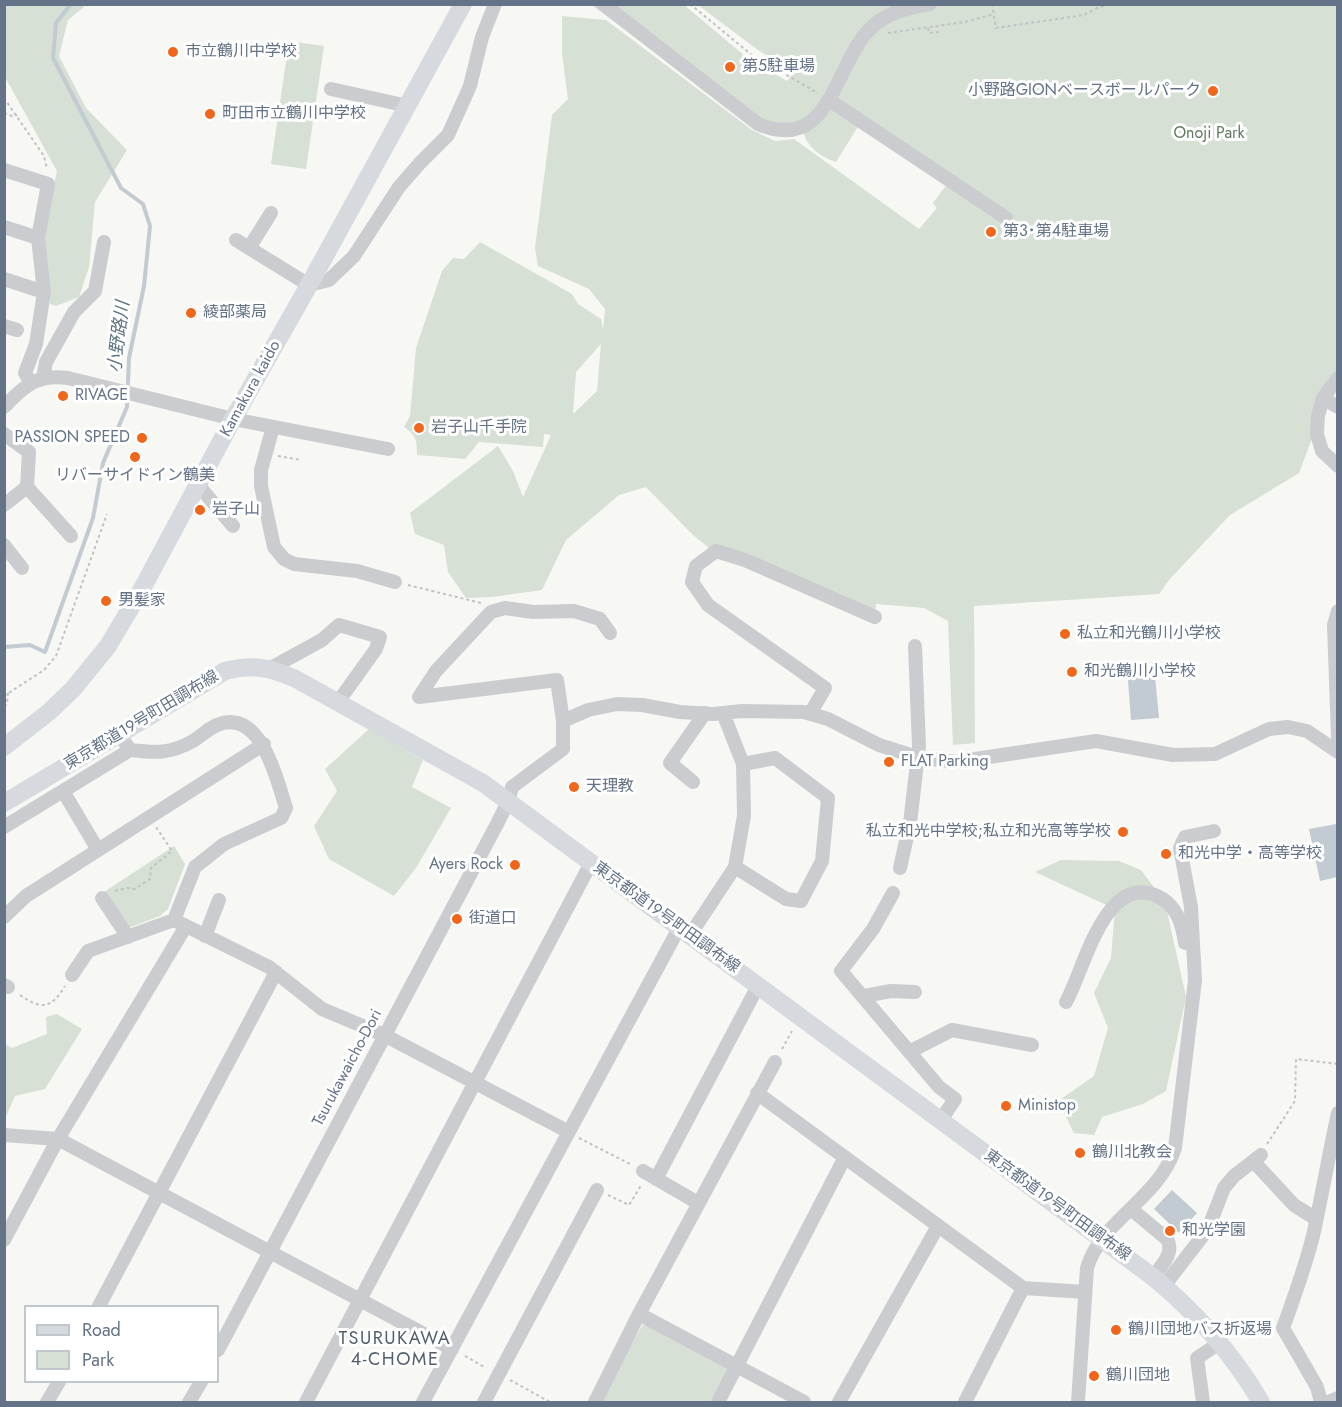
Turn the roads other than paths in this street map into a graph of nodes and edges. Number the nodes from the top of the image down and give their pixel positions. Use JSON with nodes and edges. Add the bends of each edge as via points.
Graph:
{"nodes":[{"id":1,"x":463,"y":4,"type":"edge"},
{"id":2,"x":495,"y":4,"type":"edge"},
{"id":3,"x":603,"y":4,"type":"edge"},
{"id":4,"x":930,"y":4,"type":"edge"},
{"id":5,"x":331,"y":90,"type":"dead end"},
{"id":6,"x":829,"y":100,"type":"junction"},
{"id":7,"x":408,"y":106,"type":"junction"},
{"id":8,"x":4,"y":170,"type":"edge"},
{"id":9,"x":271,"y":213,"type":"dead end"},
{"id":10,"x":1006,"y":218,"type":"dead end"},
{"id":11,"x":4,"y":227,"type":"edge"},
{"id":12,"x":38,"y":238,"type":"junction"},
{"id":13,"x":236,"y":240,"type":"dead end"},
{"id":14,"x":104,"y":242,"type":"dead end"},
{"id":15,"x":249,"y":248,"type":"junction"},
{"id":16,"x":4,"y":279,"type":"edge"},
{"id":17,"x":309,"y":285,"type":"junction"},
{"id":18,"x":44,"y":292,"type":"junction"},
{"id":19,"x":1338,"y":378,"type":"edge"},
{"id":20,"x":37,"y":380,"type":"junction"},
{"id":21,"x":1323,"y":398,"type":"junction"},
{"id":22,"x":4,"y":407,"type":"edge"},
{"id":23,"x":1338,"y":407,"type":"edge"},
{"id":24,"x":233,"y":419,"type":"junction"},
{"id":25,"x":273,"y":427,"type":"junction"},
{"id":26,"x":4,"y":434,"type":"edge"},
{"id":27,"x":388,"y":449,"type":"dead end"},
{"id":28,"x":1338,"y":466,"type":"edge"},
{"id":29,"x":198,"y":486,"type":"junction"},
{"id":30,"x":27,"y":487,"type":"junction"},
{"id":31,"x":4,"y":505,"type":"edge"},
{"id":32,"x":233,"y":526,"type":"dead end"},
{"id":33,"x":71,"y":536,"type":"dead end"},
{"id":34,"x":4,"y":544,"type":"edge"},
{"id":35,"x":22,"y":568,"type":"dead end"},
{"id":36,"x":395,"y":582,"type":"road end"},
{"id":37,"x":1338,"y":611,"type":"edge"},
{"id":38,"x":875,"y":618,"type":"dead end"},
{"id":39,"x":610,"y":633,"type":"dead end"},
{"id":40,"x":915,"y":646,"type":"dead end"},
{"id":41,"x":271,"y":668,"type":"junction"},
{"id":42,"x":338,"y":702,"type":"junction"},
{"id":43,"x":705,"y":713,"type":"junction"},
{"id":44,"x":723,"y":713,"type":"junction"},
{"id":45,"x":810,"y":714,"type":"junction"},
{"id":46,"x":563,"y":720,"type":"junction"},
{"id":47,"x":119,"y":734,"type":"junction"},
{"id":48,"x":1338,"y":737,"type":"edge"},
{"id":49,"x":264,"y":744,"type":"junction"},
{"id":50,"x":4,"y":747,"type":"edge"},
{"id":51,"x":130,"y":750,"type":"junction"},
{"id":52,"x":1338,"y":752,"type":"edge"},
{"id":53,"x":917,"y":758,"type":"junction"},
{"id":54,"x":743,"y":764,"type":"junction"},
{"id":55,"x":693,"y":782,"type":"dead end"},
{"id":56,"x":63,"y":791,"type":"junction"},
{"id":57,"x":508,"y":802,"type":"junction"},
{"id":58,"x":4,"y":803,"type":"edge"},
{"id":59,"x":4,"y":827,"type":"edge"},
{"id":60,"x":1214,"y":831,"type":"dead end"},
{"id":61,"x":98,"y":850,"type":"junction"},
{"id":62,"x":591,"y":863,"type":"junction"},
{"id":63,"x":735,"y":867,"type":"junction"},
{"id":64,"x":900,"y":868,"type":"dead end"},
{"id":65,"x":893,"y":893,"type":"dead end"},
{"id":66,"x":102,"y":898,"type":"road end"},
{"id":67,"x":219,"y":900,"type":"dead end"},
{"id":68,"x":4,"y":917,"type":"edge"},
{"id":69,"x":180,"y":923,"type":"junction"},
{"id":70,"x":684,"y":931,"type":"junction"},
{"id":71,"x":205,"y":936,"type":"junction"},
{"id":72,"x":128,"y":937,"type":"junction"},
{"id":73,"x":276,"y":972,"type":"junction"},
{"id":74,"x":72,"y":975,"type":"road end"},
{"id":75,"x":1196,"y":980,"type":"junction"},
{"id":76,"x":758,"y":986,"type":"junction"},
{"id":77,"x":915,"y":992,"type":"dead end"},
{"id":78,"x":864,"y":996,"type":"junction"},
{"id":79,"x":1066,"y":1002,"type":"dead end"},
{"id":80,"x":384,"y":1035,"type":"junction"},
{"id":81,"x":1032,"y":1045,"type":"dead end"},
{"id":82,"x":909,"y":1052,"type":"junction"},
{"id":83,"x":775,"y":1062,"type":"road end"},
{"id":84,"x":475,"y":1083,"type":"junction"},
{"id":85,"x":757,"y":1093,"type":"junction"},
{"id":86,"x":1338,"y":1113,"type":"edge"},
{"id":87,"x":941,"y":1120,"type":"junction"},
{"id":88,"x":569,"y":1132,"type":"junction"},
{"id":89,"x":4,"y":1135,"type":"edge"},
{"id":90,"x":58,"y":1139,"type":"junction"},
{"id":91,"x":845,"y":1157,"type":"junction"},
{"id":92,"x":597,"y":1190,"type":"road end"},
{"id":93,"x":160,"y":1193,"type":"junction"},
{"id":94,"x":698,"y":1203,"type":"junction"},
{"id":95,"x":1131,"y":1209,"type":"junction"},
{"id":96,"x":1316,"y":1219,"type":"junction"},
{"id":97,"x":938,"y":1226,"type":"junction"},
{"id":98,"x":1102,"y":1239,"type":"junction"},
{"id":99,"x":4,"y":1240,"type":"edge"},
{"id":100,"x":269,"y":1252,"type":"junction"},
{"id":101,"x":1159,"y":1281,"type":"junction"},
{"id":102,"x":1023,"y":1288,"type":"junction"},
{"id":103,"x":1085,"y":1292,"type":"junction"},
{"id":104,"x":360,"y":1300,"type":"junction"},
{"id":105,"x":100,"y":1305,"type":"edge"},
{"id":106,"x":639,"y":1314,"type":"junction"},
{"id":107,"x":1221,"y":1342,"type":"junction"},
{"id":108,"x":219,"y":1348,"type":"edge"},
{"id":109,"x":452,"y":1349,"type":"junction"},
{"id":110,"x":737,"y":1367,"type":"junction"},
{"id":111,"x":58,"y":1383,"type":"edge"},
{"id":112,"x":200,"y":1383,"type":"edge"},
{"id":113,"x":1338,"y":1398,"type":"edge"},
{"id":114,"x":47,"y":1402,"type":"edge"},
{"id":115,"x":189,"y":1402,"type":"edge"},
{"id":116,"x":306,"y":1402,"type":"edge"},
{"id":117,"x":423,"y":1402,"type":"edge"},
{"id":118,"x":484,"y":1402,"type":"edge"},
{"id":119,"x":595,"y":1402,"type":"edge"},
{"id":120,"x":718,"y":1402,"type":"edge"},
{"id":121,"x":804,"y":1402,"type":"edge"},
{"id":122,"x":838,"y":1402,"type":"edge"},
{"id":123,"x":964,"y":1402,"type":"edge"},
{"id":124,"x":1078,"y":1402,"type":"edge"},
{"id":125,"x":1203,"y":1402,"type":"edge"},
{"id":126,"x":1260,"y":1402,"type":"edge"},
{"id":127,"x":1322,"y":1402,"type":"edge"},
{"id":128,"x":1329,"y":1402,"type":"edge"}],
"edges":[{"from":1,"to":7,"type":"main road","name":"Kamakura kaido"},
{"from":2,"to":17,"type":"street","via":[[470,86],[448,135],[399,188],[354,256],[329,280]]},
{"from":3,"to":6,"type":"street","via":[[758,124],[778,130],[803,126]]},
{"from":4,"to":6,"type":"street","via":[[897,11],[867,32]]},
{"from":5,"to":7,"type":"street"},
{"from":6,"to":10,"type":"street"},
{"from":7,"to":17,"type":"main road","name":"Kamakura kaido"},
{"from":8,"to":12,"type":"street","via":[[48,184]]},
{"from":9,"to":15,"type":"street"},
{"from":11,"to":12,"type":"street"},
{"from":12,"to":18,"type":"street"},
{"from":13,"to":15,"type":"street"},
{"from":14,"to":20,"type":"street","via":[[95,291],[74,312]]},
{"from":15,"to":17,"type":"street"},
{"from":16,"to":18,"type":"street"},
{"from":17,"to":24,"type":"main road","name":"Kamakura kaido"},
{"from":18,"to":20,"type":"street","via":[[36,344],[25,373]]},
{"from":19,"to":21,"type":"street"},
{"from":20,"to":22,"type":"street"},
{"from":20,"to":24,"type":"street","via":[[68,378]]},
{"from":21,"to":23,"type":"street"},
{"from":21,"to":28,"type":"street","via":[[1317,434],[1322,451]]},
{"from":24,"to":25,"type":"street"},
{"from":24,"to":29,"type":"main road","name":"Kamakura kaido"},
{"from":25,"to":27,"type":"street"},
{"from":25,"to":36,"type":"street","via":[[261,470],[261,486],[274,547],[294,564],[357,571]]},
{"from":26,"to":30,"type":"street","via":[[29,452]]},
{"from":29,"to":32,"type":"street"},
{"from":29,"to":50,"type":"main road","name":"Kamakura kaido","via":[[108,646],[73,689]]},
{"from":30,"to":31,"type":"street"},
{"from":30,"to":33,"type":"street"},
{"from":34,"to":35,"type":"street"},
{"from":37,"to":48,"type":"street","via":[[1334,625]]},
{"from":38,"to":45,"type":"street","via":[[716,551],[696,566],[692,582],[708,605],[825,688]]},
{"from":39,"to":46,"type":"street","via":[[600,619],[574,611],[502,608],[491,612],[436,671],[419,697],[557,680]]},
{"from":40,"to":53,"type":"street"},
{"from":41,"to":42,"type":"main road","name":"東京都道19号町田調布線"},
{"from":41,"to":42,"type":"street","via":[[339,625],[380,638]]},
{"from":41,"to":47,"type":"main road","name":"東京都道19号町田調布線","via":[[225,671]]},
{"from":42,"to":57,"type":"main road","name":"東京都道19号町田調布線","via":[[475,778]]},
{"from":43,"to":44,"type":"street"},
{"from":43,"to":46,"type":"street","via":[[617,704]]},
{"from":43,"to":55,"type":"street","via":[[670,763]]},
{"from":44,"to":45,"type":"street"},
{"from":44,"to":54,"type":"street"},
{"from":45,"to":53,"type":"street"},
{"from":46,"to":57,"type":"street","name":"Tsurukawaicho-Dori","via":[[563,749],[513,786]]},
{"from":47,"to":51,"type":"street"},
{"from":47,"to":58,"type":"main road","name":"東京都道19号町田調布線"},
{"from":49,"to":51,"type":"street","via":[[239,724],[229,723],[216,725],[179,748],[161,753]]},
{"from":49,"to":61,"type":"street"},
{"from":49,"to":69,"type":"street","via":[[286,808],[281,818],[224,844],[195,867]]},
{"from":51,"to":56,"type":"street"},
{"from":52,"to":53,"type":"street","via":[[1307,731],[1288,726],[1269,729],[1215,754],[1173,755],[1096,741],[955,762]]},
{"from":53,"to":64,"type":"street","via":[[910,824]]},
{"from":54,"to":63,"type":"street","via":[[744,816]]},
{"from":54,"to":63,"type":"street","via":[[775,758],[828,798],[822,861],[801,901],[786,899]]},
{"from":56,"to":59,"type":"street"},
{"from":56,"to":61,"type":"street"},
{"from":57,"to":62,"type":"main road","name":"東京都道19号町田調布線"},
{"from":57,"to":80,"type":"street","name":"Tsurukawaicho-Dori"},
{"from":60,"to":75,"type":"street","via":[[1185,837],[1180,848],[1191,907]]},
{"from":61,"to":68,"type":"street","via":[[26,896]]},
{"from":62,"to":70,"type":"main road","name":"東京都道19号町田調布線"},
{"from":62,"to":84,"type":"street"},
{"from":63,"to":70,"type":"street"},
{"from":65,"to":78,"type":"street","via":[[873,929],[841,971]]},
{"from":66,"to":72,"type":"street"},
{"from":67,"to":71,"type":"street"},
{"from":69,"to":71,"type":"street"},
{"from":69,"to":72,"type":"street"},
{"from":69,"to":90,"type":"street"},
{"from":70,"to":76,"type":"main road","name":"東京都道19号町田調布線"},
{"from":70,"to":88,"type":"street"},
{"from":71,"to":73,"type":"street"},
{"from":72,"to":74,"type":"street","via":[[88,951]]},
{"from":73,"to":80,"type":"street","via":[[322,1009]]},
{"from":73,"to":93,"type":"street"},
{"from":75,"to":79,"type":"street","via":[[1188,962],[1180,918],[1172,907],[1158,896],[1145,892],[1131,894],[1121,898],[1107,915]]},
{"from":75,"to":95,"type":"street","via":[[1175,1148],[1163,1176]]},
{"from":76,"to":87,"type":"main road","name":"東京都道19号町田調布線"},
{"from":76,"to":94,"type":"street","via":[[649,1175]]},
{"from":77,"to":78,"type":"street"},
{"from":78,"to":82,"type":"street"},
{"from":80,"to":84,"type":"street"},
{"from":80,"to":100,"type":"street","name":"Tsurukawaicho-Dori"},
{"from":81,"to":82,"type":"street","via":[[952,1030]]},
{"from":82,"to":87,"type":"street","via":[[939,1087],[956,1100]]},
{"from":83,"to":85,"type":"street"},
{"from":84,"to":88,"type":"street"},
{"from":84,"to":104,"type":"street"},
{"from":85,"to":91,"type":"street"},
{"from":85,"to":94,"type":"street"},
{"from":86,"to":96,"type":"street"},
{"from":87,"to":98,"type":"main road","name":"東京都道19号町田調布線"},
{"from":88,"to":109,"type":"street"},
{"from":89,"to":90,"type":"street"},
{"from":90,"to":93,"type":"street"},
{"from":90,"to":99,"type":"street"},
{"from":91,"to":97,"type":"street"},
{"from":91,"to":110,"type":"street"},
{"from":92,"to":118,"type":"street"},
{"from":93,"to":100,"type":"street"},
{"from":93,"to":105,"type":"street"},
{"from":94,"to":106,"type":"street"},
{"from":95,"to":98,"type":"street"},
{"from":95,"to":101,"type":"street","via":[[1170,1245]]},
{"from":96,"to":101,"type":"street","via":[[1294,1205],[1257,1158],[1224,1188],[1208,1229]]},
{"from":96,"to":127,"type":"street","via":[[1283,1328]]},
{"from":97,"to":102,"type":"street"},
{"from":97,"to":122,"type":"street"},
{"from":98,"to":101,"type":"main road","name":"東京都道19号町田調布線"},
{"from":98,"to":103,"type":"street","via":[[1090,1257]]},
{"from":100,"to":104,"type":"street"},
{"from":100,"to":108,"type":"street","name":"Tsurukawaicho-Dori"},
{"from":101,"to":107,"type":"main road","name":"東京都道19号町田調布線"},
{"from":102,"to":103,"type":"street"},
{"from":102,"to":123,"type":"street"},
{"from":103,"to":124,"type":"street"},
{"from":104,"to":109,"type":"street"},
{"from":104,"to":116,"type":"street"},
{"from":106,"to":110,"type":"street"},
{"from":106,"to":119,"type":"street"},
{"from":107,"to":125,"type":"street","via":[[1197,1358]]},
{"from":107,"to":126,"type":"main road","name":"東京都道19号町田調布線"},
{"from":109,"to":117,"type":"street"},
{"from":110,"to":120,"type":"street"},
{"from":110,"to":121,"type":"street"},
{"from":111,"to":114,"type":"street"},
{"from":112,"to":115,"type":"street"},
{"from":113,"to":128,"type":"street"}]}
